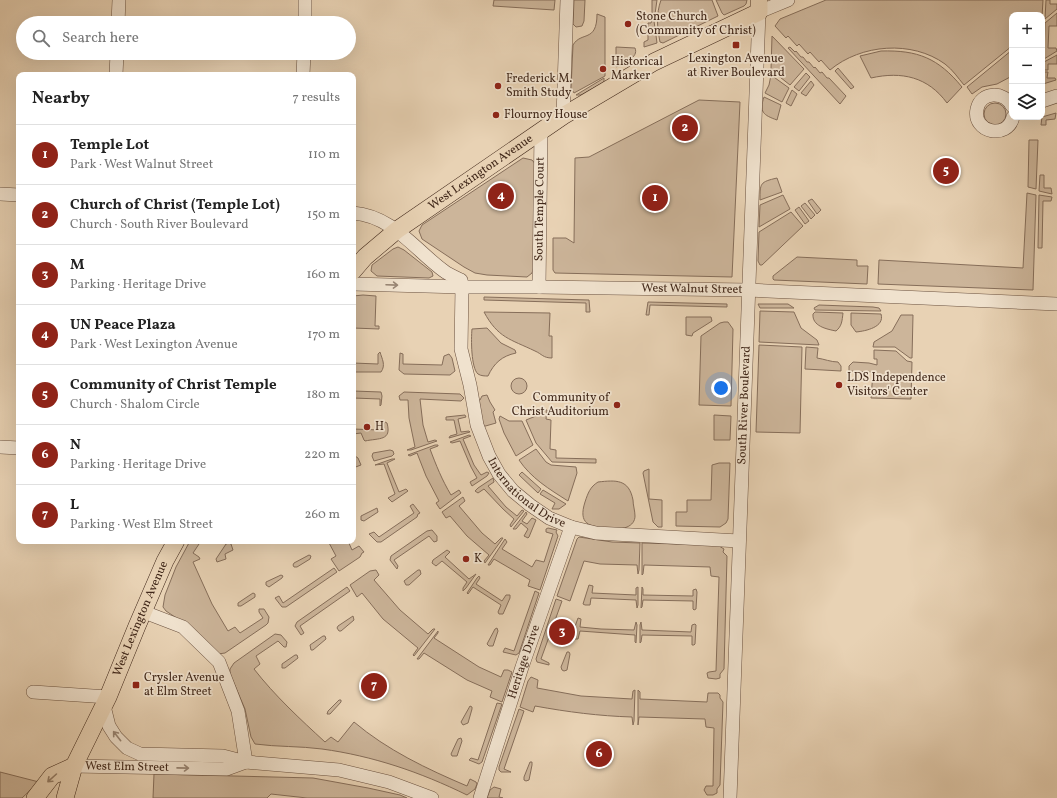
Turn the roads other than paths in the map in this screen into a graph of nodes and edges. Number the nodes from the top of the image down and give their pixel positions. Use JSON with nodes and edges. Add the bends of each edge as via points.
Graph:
{"nodes":[{"id":1,"x":119,"y":0,"type":"edge"},
{"id":2,"x":305,"y":0,"type":"edge"},
{"id":3,"x":567,"y":0,"type":"edge"},
{"id":4,"x":788,"y":0,"type":"edge"},
{"id":5,"x":759,"y":6,"type":"edge"},
{"id":6,"x":118,"y":16,"type":"edge"},
{"id":7,"x":305,"y":16,"type":"edge"},
{"id":8,"x":117,"y":60,"type":"edge"},
{"id":9,"x":304,"y":60,"type":"edge"},
{"id":10,"x":116,"y":72,"type":"edge"},
{"id":11,"x":304,"y":72,"type":"edge"},
{"id":12,"x":1057,"y":96,"type":"edge"},
{"id":13,"x":1045,"y":100,"type":"edge"},
{"id":14,"x":1009,"y":102,"type":"edge"},
{"id":15,"x":563,"y":116,"type":"junction"},
{"id":16,"x":1012,"y":120,"type":"edge"},
{"id":17,"x":541,"y":131,"type":"junction"},
{"id":18,"x":0,"y":194,"type":"edge"},
{"id":19,"x":16,"y":195,"type":"edge"},
{"id":20,"x":356,"y":213,"type":"edge"},
{"id":21,"x":397,"y":230,"type":"junction"},
{"id":22,"x":356,"y":268,"type":"edge"},
{"id":23,"x":356,"y":284,"type":"edge"},
{"id":24,"x":462,"y":287,"type":"junction"},
{"id":25,"x":539,"y":287,"type":"junction"},
{"id":26,"x":748,"y":290,"type":"junction"},
{"id":27,"x":1057,"y":304,"type":"edge"},
{"id":28,"x":0,"y":447,"type":"edge"},
{"id":29,"x":16,"y":448,"type":"edge"},
{"id":30,"x":571,"y":527,"type":"junction"},
{"id":31,"x":739,"y":541,"type":"junction"},
{"id":32,"x":174,"y":544,"type":"edge"},
{"id":33,"x":144,"y":612,"type":"junction"},
{"id":34,"x":34,"y":692,"type":"dead end"},
{"id":35,"x":106,"y":701,"type":"junction"},
{"id":36,"x":140,"y":754,"type":"junction"},
{"id":37,"x":246,"y":762,"type":"junction"},
{"id":38,"x":74,"y":766,"type":"junction"},
{"id":39,"x":35,"y":798,"type":"edge"},
{"id":40,"x":65,"y":798,"type":"edge"},
{"id":41,"x":432,"y":798,"type":"edge"},
{"id":42,"x":480,"y":798,"type":"edge"},
{"id":43,"x":730,"y":798,"type":"edge"}],
"edges":[{"from":1,"to":6,"type":"street"},
{"from":2,"to":7,"type":"street"},
{"from":3,"to":15,"type":"street"},
{"from":4,"to":5,"type":"street","name":"West Lexington Avenue"},
{"from":5,"to":15,"type":"main road","name":"West Lexington Avenue","via":[[654,62]]},
{"from":5,"to":26,"type":"street","name":"South River Boulevard"},
{"from":8,"to":10,"type":"street"},
{"from":9,"to":11,"type":"street"},
{"from":12,"to":13,"type":"street"},
{"from":14,"to":16,"type":"street","via":[[1001,96],[989,96],[980,103],[977,115],[982,126],[993,132],[1005,129]]},
{"from":15,"to":17,"type":"main road","name":"West Lexington Avenue"},
{"from":17,"to":21,"type":"main road","name":"West Lexington Avenue"},
{"from":17,"to":25,"type":"street","name":"South Temple Court"},
{"from":18,"to":19,"type":"street"},
{"from":20,"to":21,"type":"street","via":[[377,218]]},
{"from":21,"to":22,"type":"main road","name":"West Lexington Avenue"},
{"from":21,"to":24,"type":"street","via":[[445,272],[461,280]]},
{"from":23,"to":24,"type":"street","name":"West Walnut Street","one_way":true},
{"from":24,"to":25,"type":"street","name":"West Walnut Street"},
{"from":24,"to":30,"type":"street","name":"International Drive","via":[[461,349],[477,425],[489,456],[513,491],[549,518]]},
{"from":25,"to":26,"type":"street","name":"West Walnut Street"},
{"from":26,"to":27,"type":"street","name":"West Walnut Street"},
{"from":26,"to":31,"type":"street","name":"South River Boulevard"},
{"from":28,"to":29,"type":"street"},
{"from":30,"to":31,"type":"street","name":"International Drive","via":[[596,533]]},
{"from":30,"to":42,"type":"street","name":"Heritage Drive"},
{"from":31,"to":43,"type":"street","name":"South River Boulevard"},
{"from":32,"to":33,"type":"main road","name":"West Lexington Avenue"},
{"from":33,"to":35,"type":"main road","name":"West Lexington Avenue"},
{"from":33,"to":37,"type":"street","via":[[183,627],[219,662],[238,711]]},
{"from":34,"to":35,"type":"street"},
{"from":36,"to":35,"type":"street","name":"West Elm Street","one_way":true,"via":[[127,748],[116,737],[109,726]]},
{"from":35,"to":38,"type":"main road","name":"West Lexington Avenue"},
{"from":36,"to":37,"type":"street","name":"West Elm Street","via":[[223,756]]},
{"from":36,"to":38,"type":"street","name":"West Elm Street","via":[[131,758],[98,758]]},
{"from":38,"to":37,"type":"street","name":"West Elm Street","one_way":true,"via":[[226,769]]},
{"from":37,"to":41,"type":"street","name":"West Elm Street","via":[[339,770],[389,782]]},
{"from":38,"to":39,"type":"main road","one_way":true,"via":[[52,776]]},
{"from":38,"to":40,"type":"main road","name":"West Lexington Avenue"}]}
